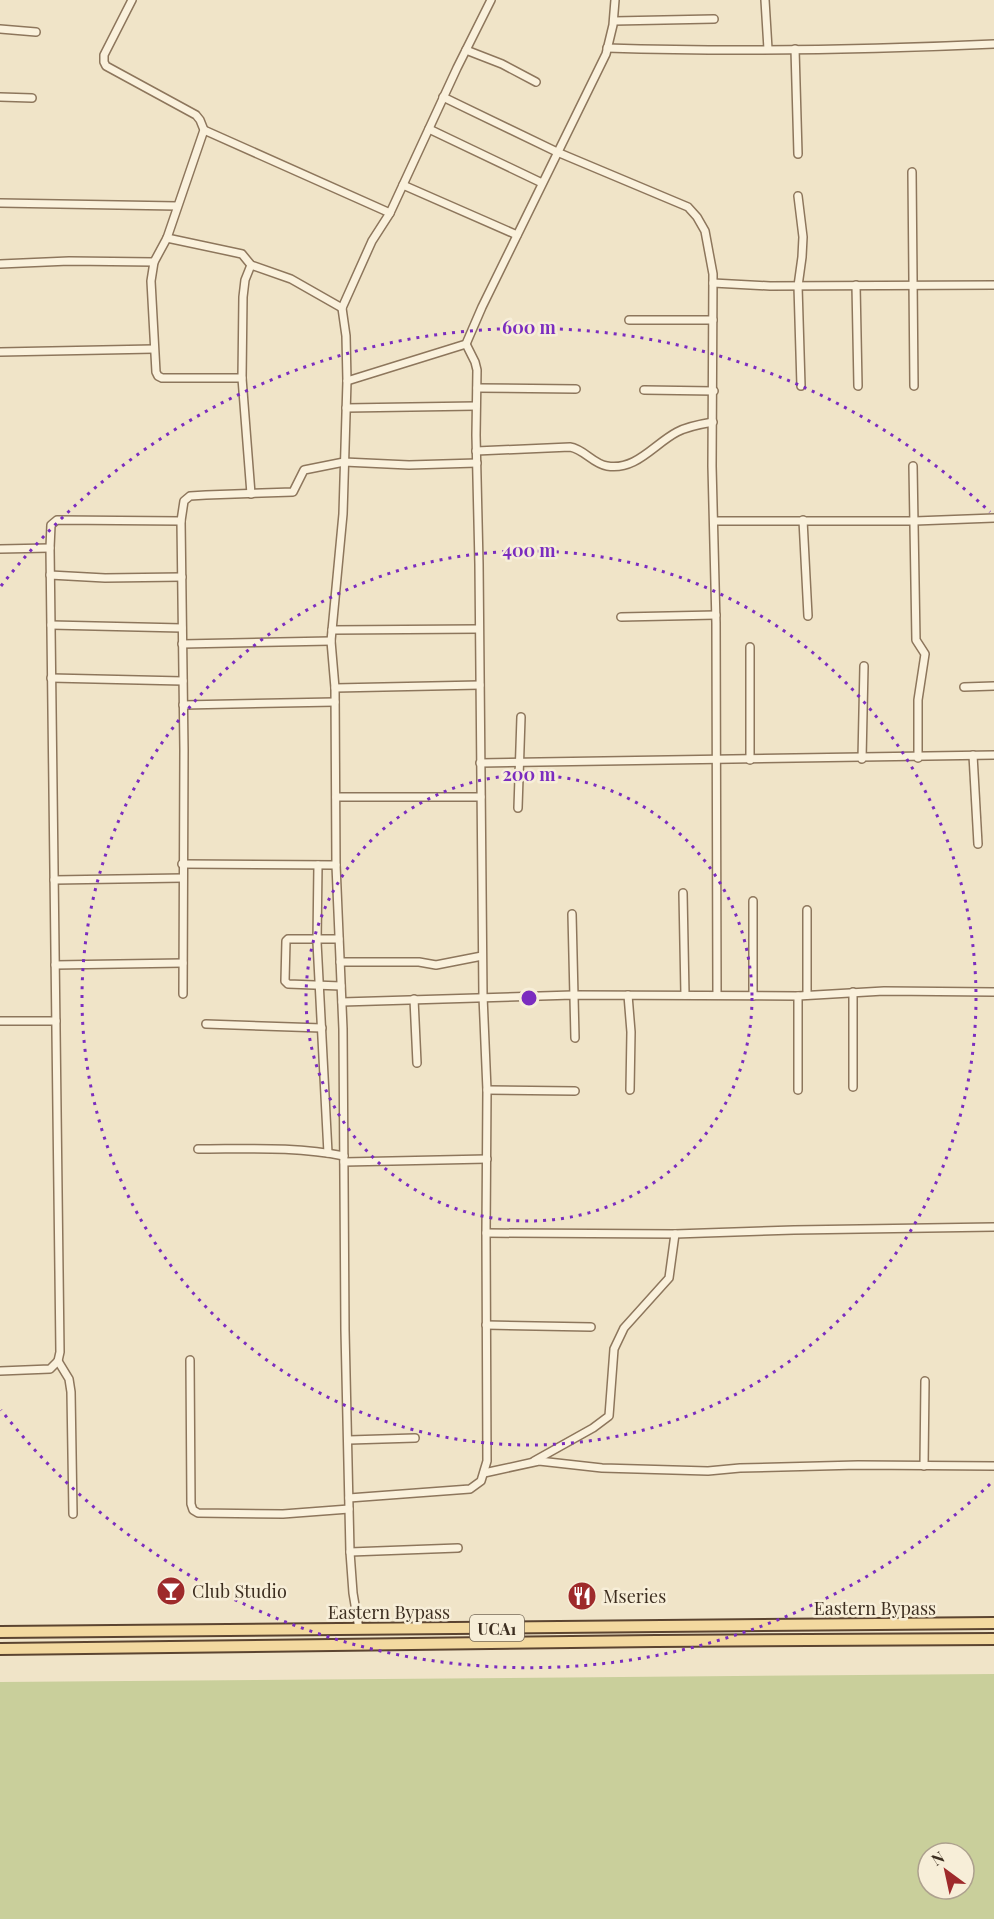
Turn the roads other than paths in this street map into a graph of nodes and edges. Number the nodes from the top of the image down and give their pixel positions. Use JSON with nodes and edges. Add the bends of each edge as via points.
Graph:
{"nodes":[{"id":1,"x":132,"y":0,"type":"edge"},
{"id":2,"x":482,"y":0,"type":"edge"},
{"id":3,"x":615,"y":0,"type":"edge"},
{"id":4,"x":765,"y":0,"type":"edge"},
{"id":5,"x":490,"y":2,"type":"edge"},
{"id":6,"x":714,"y":19,"type":"dead end"},
{"id":7,"x":614,"y":21,"type":"junction"},
{"id":8,"x":0,"y":29,"type":"edge"},
{"id":9,"x":36,"y":32,"type":"dead end"},
{"id":10,"x":994,"y":44,"type":"edge"},
{"id":11,"x":607,"y":48,"type":"junction"},
{"id":12,"x":768,"y":49,"type":"junction"},
{"id":13,"x":795,"y":49,"type":"junction"},
{"id":14,"x":466,"y":50,"type":"junction"},
{"id":15,"x":536,"y":82,"type":"dead end"},
{"id":16,"x":0,"y":97,"type":"edge"},
{"id":17,"x":443,"y":97,"type":"junction"},
{"id":18,"x":32,"y":98,"type":"dead end"},
{"id":19,"x":429,"y":129,"type":"junction"},
{"id":20,"x":204,"y":130,"type":"junction"},
{"id":21,"x":557,"y":152,"type":"junction"},
{"id":22,"x":798,"y":153,"type":"dead end"},
{"id":23,"x":912,"y":172,"type":"dead end"},
{"id":24,"x":542,"y":183,"type":"junction"},
{"id":25,"x":403,"y":185,"type":"junction"},
{"id":26,"x":798,"y":196,"type":"dead end"},
{"id":27,"x":0,"y":203,"type":"edge"},
{"id":28,"x":177,"y":206,"type":"junction"},
{"id":29,"x":390,"y":213,"type":"junction"},
{"id":30,"x":517,"y":235,"type":"junction"},
{"id":31,"x":167,"y":238,"type":"junction"},
{"id":32,"x":154,"y":262,"type":"junction"},
{"id":33,"x":0,"y":264,"type":"edge"},
{"id":34,"x":250,"y":265,"type":"junction"},
{"id":35,"x":713,"y":283,"type":"junction"},
{"id":36,"x":855,"y":285,"type":"junction"},
{"id":37,"x":913,"y":285,"type":"junction"},
{"id":38,"x":994,"y":285,"type":"edge"},
{"id":39,"x":798,"y":286,"type":"junction"},
{"id":40,"x":342,"y":308,"type":"junction"},
{"id":41,"x":630,"y":320,"type":"dead end"},
{"id":42,"x":713,"y":320,"type":"junction"},
{"id":43,"x":466,"y":344,"type":"junction"},
{"id":44,"x":154,"y":350,"type":"junction"},
{"id":45,"x":0,"y":352,"type":"edge"},
{"id":46,"x":242,"y":378,"type":"junction"},
{"id":47,"x":347,"y":381,"type":"junction"},
{"id":48,"x":801,"y":386,"type":"dead end"},
{"id":49,"x":858,"y":386,"type":"dead end"},
{"id":50,"x":914,"y":386,"type":"dead end"},
{"id":51,"x":477,"y":388,"type":"junction"},
{"id":52,"x":576,"y":388,"type":"dead end"},
{"id":53,"x":644,"y":390,"type":"dead end"},
{"id":54,"x":714,"y":391,"type":"junction"},
{"id":55,"x":476,"y":406,"type":"junction"},
{"id":56,"x":346,"y":408,"type":"junction"},
{"id":57,"x":713,"y":422,"type":"junction"},
{"id":58,"x":476,"y":452,"type":"junction"},
{"id":59,"x":344,"y":462,"type":"junction"},
{"id":60,"x":477,"y":463,"type":"junction"},
{"id":61,"x":913,"y":466,"type":"dead end"},
{"id":62,"x":251,"y":494,"type":"junction"},
{"id":63,"x":994,"y":518,"type":"edge"},
{"id":64,"x":803,"y":520,"type":"junction"},
{"id":65,"x":181,"y":521,"type":"junction"},
{"id":66,"x":714,"y":521,"type":"junction"},
{"id":67,"x":915,"y":521,"type":"junction"},
{"id":68,"x":50,"y":548,"type":"junction"},
{"id":69,"x":0,"y":549,"type":"edge"},
{"id":70,"x":50,"y":575,"type":"junction"},
{"id":71,"x":182,"y":577,"type":"junction"},
{"id":72,"x":716,"y":615,"type":"junction"},
{"id":73,"x":808,"y":616,"type":"dead end"},
{"id":74,"x":621,"y":617,"type":"dead end"},
{"id":75,"x":51,"y":625,"type":"junction"},
{"id":76,"x":182,"y":628,"type":"junction"},
{"id":77,"x":332,"y":630,"type":"junction"},
{"id":78,"x":479,"y":630,"type":"junction"},
{"id":79,"x":331,"y":641,"type":"junction"},
{"id":80,"x":182,"y":644,"type":"junction"},
{"id":81,"x":750,"y":647,"type":"dead end"},
{"id":82,"x":864,"y":666,"type":"dead end"},
{"id":83,"x":51,"y":678,"type":"junction"},
{"id":84,"x":183,"y":681,"type":"junction"},
{"id":85,"x":480,"y":685,"type":"junction"},
{"id":86,"x":964,"y":687,"type":"dead end"},
{"id":87,"x":994,"y":687,"type":"edge"},
{"id":88,"x":335,"y":688,"type":"junction"},
{"id":89,"x":335,"y":702,"type":"junction"},
{"id":90,"x":183,"y":705,"type":"junction"},
{"id":91,"x":521,"y":717,"type":"dead end"},
{"id":92,"x":973,"y":755,"type":"junction"},
{"id":93,"x":994,"y":755,"type":"edge"},
{"id":94,"x":918,"y":758,"type":"junction"},
{"id":95,"x":862,"y":759,"type":"junction"},
{"id":96,"x":750,"y":760,"type":"junction"},
{"id":97,"x":717,"y":761,"type":"junction"},
{"id":98,"x":520,"y":762,"type":"junction"},
{"id":99,"x":480,"y":763,"type":"junction"},
{"id":100,"x":336,"y":797,"type":"junction"},
{"id":101,"x":481,"y":797,"type":"junction"},
{"id":102,"x":518,"y":808,"type":"dead end"},
{"id":103,"x":978,"y":844,"type":"dead end"},
{"id":104,"x":182,"y":864,"type":"junction"},
{"id":105,"x":318,"y":864,"type":"junction"},
{"id":106,"x":336,"y":865,"type":"junction"},
{"id":107,"x":183,"y":878,"type":"junction"},
{"id":108,"x":54,"y":880,"type":"junction"},
{"id":109,"x":683,"y":893,"type":"dead end"},
{"id":110,"x":753,"y":902,"type":"dead end"},
{"id":111,"x":807,"y":910,"type":"dead end"},
{"id":112,"x":572,"y":914,"type":"dead end"},
{"id":113,"x":317,"y":939,"type":"junction"},
{"id":114,"x":339,"y":939,"type":"junction"},
{"id":115,"x":482,"y":956,"type":"junction"},
{"id":116,"x":340,"y":962,"type":"junction"},
{"id":117,"x":183,"y":963,"type":"junction"},
{"id":118,"x":55,"y":965,"type":"junction"},
{"id":119,"x":319,"y":986,"type":"junction"},
{"id":120,"x":341,"y":986,"type":"junction"},
{"id":121,"x":853,"y":992,"type":"junction"},
{"id":122,"x":994,"y":992,"type":"edge"},
{"id":123,"x":183,"y":994,"type":"dead end"},
{"id":124,"x":717,"y":994,"type":"junction"},
{"id":125,"x":573,"y":995,"type":"junction"},
{"id":126,"x":628,"y":995,"type":"junction"},
{"id":127,"x":685,"y":995,"type":"junction"},
{"id":128,"x":807,"y":995,"type":"junction"},
{"id":129,"x":483,"y":996,"type":"junction"},
{"id":130,"x":753,"y":996,"type":"junction"},
{"id":131,"x":798,"y":996,"type":"junction"},
{"id":132,"x":414,"y":999,"type":"junction"},
{"id":133,"x":342,"y":1002,"type":"junction"},
{"id":134,"x":0,"y":1021,"type":"edge"},
{"id":135,"x":56,"y":1022,"type":"junction"},
{"id":136,"x":206,"y":1024,"type":"dead end"},
{"id":137,"x":322,"y":1028,"type":"junction"},
{"id":138,"x":575,"y":1038,"type":"dead end"},
{"id":139,"x":417,"y":1063,"type":"dead end"},
{"id":140,"x":853,"y":1086,"type":"dead end"},
{"id":141,"x":488,"y":1090,"type":"junction"},
{"id":142,"x":630,"y":1090,"type":"dead end"},
{"id":143,"x":798,"y":1090,"type":"dead end"},
{"id":144,"x":575,"y":1091,"type":"dead end"},
{"id":145,"x":198,"y":1149,"type":"dead end"},
{"id":146,"x":328,"y":1153,"type":"junction"},
{"id":147,"x":344,"y":1159,"type":"junction"},
{"id":148,"x":487,"y":1160,"type":"junction"},
{"id":149,"x":994,"y":1227,"type":"edge"},
{"id":150,"x":486,"y":1233,"type":"junction"},
{"id":151,"x":675,"y":1234,"type":"junction"},
{"id":152,"x":486,"y":1325,"type":"junction"},
{"id":153,"x":591,"y":1327,"type":"dead end"},
{"id":154,"x":190,"y":1360,"type":"dead end"},
{"id":155,"x":58,"y":1361,"type":"junction"},
{"id":156,"x":0,"y":1371,"type":"edge"},
{"id":157,"x":925,"y":1381,"type":"dead end"},
{"id":158,"x":415,"y":1438,"type":"dead end"},
{"id":159,"x":348,"y":1440,"type":"junction"},
{"id":160,"x":532,"y":1462,"type":"junction"},
{"id":161,"x":924,"y":1466,"type":"junction"},
{"id":162,"x":994,"y":1466,"type":"edge"},
{"id":163,"x":484,"y":1473,"type":"junction"},
{"id":164,"x":349,"y":1498,"type":"junction"},
{"id":165,"x":349,"y":1509,"type":"junction"},
{"id":166,"x":73,"y":1514,"type":"dead end"},
{"id":167,"x":458,"y":1548,"type":"dead end"},
{"id":168,"x":350,"y":1552,"type":"junction"},
{"id":169,"x":994,"y":1623,"type":"edge"},
{"id":170,"x":783,"y":1625,"type":"junction"},
{"id":171,"x":359,"y":1629,"type":"junction"},
{"id":172,"x":0,"y":1632,"type":"edge"},
{"id":173,"x":994,"y":1639,"type":"edge"},
{"id":174,"x":782,"y":1640,"type":"junction"},
{"id":175,"x":0,"y":1649,"type":"edge"}],
"edges":[{"from":1,"to":20,"type":"street","via":[[105,55],[106,66],[196,115]]},
{"from":2,"to":5,"type":"street"},
{"from":3,"to":7,"type":"street"},
{"from":4,"to":12,"type":"street"},
{"from":5,"to":14,"type":"street"},
{"from":6,"to":7,"type":"street"},
{"from":7,"to":11,"type":"street"},
{"from":8,"to":9,"type":"street"},
{"from":10,"to":13,"type":"street"},
{"from":11,"to":12,"type":"street"},
{"from":11,"to":21,"type":"street"},
{"from":12,"to":13,"type":"street"},
{"from":13,"to":22,"type":"street"},
{"from":14,"to":15,"type":"street"},
{"from":14,"to":17,"type":"street"},
{"from":16,"to":18,"type":"street"},
{"from":17,"to":19,"type":"street"},
{"from":17,"to":21,"type":"street"},
{"from":19,"to":24,"type":"street"},
{"from":19,"to":25,"type":"street"},
{"from":20,"to":28,"type":"street"},
{"from":20,"to":29,"type":"street"},
{"from":21,"to":24,"type":"street"},
{"from":21,"to":35,"type":"street","via":[[688,207],[705,231]]},
{"from":23,"to":37,"type":"street"},
{"from":24,"to":30,"type":"street"},
{"from":25,"to":29,"type":"street"},
{"from":25,"to":30,"type":"street"},
{"from":26,"to":39,"type":"street","via":[[803,237]]},
{"from":27,"to":28,"type":"street"},
{"from":28,"to":31,"type":"street"},
{"from":29,"to":40,"type":"street","via":[[372,241]]},
{"from":30,"to":43,"type":"street"},
{"from":31,"to":32,"type":"street"},
{"from":31,"to":34,"type":"street","via":[[242,254]]},
{"from":32,"to":33,"type":"street"},
{"from":32,"to":44,"type":"street"},
{"from":34,"to":40,"type":"street","via":[[291,279]]},
{"from":34,"to":46,"type":"street","via":[[243,297]]},
{"from":35,"to":39,"type":"street"},
{"from":35,"to":42,"type":"street"},
{"from":36,"to":37,"type":"street"},
{"from":36,"to":39,"type":"street"},
{"from":36,"to":49,"type":"street"},
{"from":37,"to":38,"type":"street"},
{"from":37,"to":50,"type":"street"},
{"from":39,"to":48,"type":"street"},
{"from":40,"to":47,"type":"street"},
{"from":41,"to":42,"type":"street"},
{"from":42,"to":54,"type":"street"},
{"from":43,"to":47,"type":"street"},
{"from":43,"to":51,"type":"street","via":[[475,362]]},
{"from":44,"to":45,"type":"street"},
{"from":44,"to":46,"type":"street","via":[[156,372],[162,378]]},
{"from":46,"to":62,"type":"street"},
{"from":47,"to":56,"type":"street"},
{"from":51,"to":52,"type":"street"},
{"from":51,"to":55,"type":"street"},
{"from":53,"to":54,"type":"street"},
{"from":54,"to":57,"type":"street"},
{"from":55,"to":56,"type":"street"},
{"from":55,"to":58,"type":"street"},
{"from":56,"to":59,"type":"street"},
{"from":57,"to":58,"type":"street","via":[[687,427],[628,465],[601,465],[570,447]]},
{"from":57,"to":66,"type":"street"},
{"from":58,"to":60,"type":"street"},
{"from":59,"to":60,"type":"street"},
{"from":59,"to":62,"type":"street","via":[[304,470],[293,492]]},
{"from":59,"to":77,"type":"street"},
{"from":60,"to":78,"type":"street"},
{"from":61,"to":67,"type":"street"},
{"from":62,"to":65,"type":"street","via":[[190,496],[184,501]]},
{"from":63,"to":67,"type":"street"},
{"from":64,"to":66,"type":"street"},
{"from":64,"to":67,"type":"street"},
{"from":64,"to":73,"type":"street"},
{"from":65,"to":68,"type":"street","via":[[57,520],[51,525]]},
{"from":65,"to":71,"type":"street"},
{"from":66,"to":72,"type":"street"},
{"from":67,"to":94,"type":"street","via":[[916,640],[925,654],[918,700]]},
{"from":68,"to":69,"type":"street"},
{"from":68,"to":70,"type":"street"},
{"from":70,"to":71,"type":"street"},
{"from":70,"to":75,"type":"street"},
{"from":71,"to":76,"type":"street"},
{"from":72,"to":74,"type":"street"},
{"from":72,"to":97,"type":"street"},
{"from":75,"to":76,"type":"street"},
{"from":75,"to":83,"type":"street"},
{"from":76,"to":80,"type":"street"},
{"from":77,"to":78,"type":"street"},
{"from":77,"to":79,"type":"street"},
{"from":78,"to":85,"type":"street"},
{"from":79,"to":80,"type":"street"},
{"from":79,"to":88,"type":"street"},
{"from":80,"to":84,"type":"street"},
{"from":81,"to":96,"type":"street"},
{"from":82,"to":95,"type":"street"},
{"from":83,"to":84,"type":"street"},
{"from":83,"to":108,"type":"street"},
{"from":84,"to":90,"type":"street"},
{"from":85,"to":88,"type":"street"},
{"from":85,"to":99,"type":"street"},
{"from":86,"to":87,"type":"street"},
{"from":88,"to":89,"type":"street"},
{"from":89,"to":90,"type":"street"},
{"from":89,"to":100,"type":"street"},
{"from":90,"to":104,"type":"street"},
{"from":91,"to":98,"type":"street"},
{"from":92,"to":93,"type":"street"},
{"from":92,"to":94,"type":"street"},
{"from":92,"to":103,"type":"street"},
{"from":94,"to":95,"type":"street"},
{"from":95,"to":96,"type":"street"},
{"from":96,"to":97,"type":"street"},
{"from":97,"to":98,"type":"street"},
{"from":97,"to":124,"type":"street"},
{"from":98,"to":99,"type":"street"},
{"from":98,"to":102,"type":"street"},
{"from":99,"to":101,"type":"street"},
{"from":100,"to":101,"type":"street"},
{"from":100,"to":106,"type":"street"},
{"from":101,"to":115,"type":"street"},
{"from":104,"to":105,"type":"street"},
{"from":104,"to":107,"type":"street"},
{"from":105,"to":106,"type":"street"},
{"from":105,"to":113,"type":"street"},
{"from":106,"to":114,"type":"street"},
{"from":107,"to":108,"type":"street"},
{"from":107,"to":117,"type":"street"},
{"from":108,"to":118,"type":"street"},
{"from":109,"to":127,"type":"street"},
{"from":110,"to":130,"type":"street"},
{"from":111,"to":128,"type":"street"},
{"from":112,"to":125,"type":"street"},
{"from":113,"to":114,"type":"street"},
{"from":113,"to":119,"type":"street"},
{"from":113,"to":119,"type":"street","via":[[286,941],[285,981]]},
{"from":114,"to":116,"type":"street"},
{"from":115,"to":116,"type":"street","via":[[436,965]]},
{"from":115,"to":129,"type":"street"},
{"from":116,"to":120,"type":"street"},
{"from":117,"to":118,"type":"street"},
{"from":117,"to":123,"type":"street"},
{"from":118,"to":135,"type":"street"},
{"from":119,"to":120,"type":"street"},
{"from":119,"to":137,"type":"street"},
{"from":120,"to":133,"type":"street"},
{"from":121,"to":122,"type":"street"},
{"from":121,"to":128,"type":"street"},
{"from":121,"to":140,"type":"street"},
{"from":124,"to":127,"type":"street"},
{"from":124,"to":130,"type":"street"},
{"from":125,"to":126,"type":"street"},
{"from":125,"to":129,"type":"street"},
{"from":125,"to":138,"type":"street"},
{"from":126,"to":127,"type":"street"},
{"from":126,"to":142,"type":"street"},
{"from":128,"to":131,"type":"street"},
{"from":129,"to":132,"type":"street"},
{"from":129,"to":141,"type":"street"},
{"from":130,"to":131,"type":"street"},
{"from":131,"to":143,"type":"street"},
{"from":132,"to":133,"type":"street"},
{"from":132,"to":139,"type":"street"},
{"from":133,"to":147,"type":"street"},
{"from":134,"to":135,"type":"street"},
{"from":135,"to":155,"type":"street"},
{"from":136,"to":137,"type":"street"},
{"from":137,"to":146,"type":"street"},
{"from":141,"to":144,"type":"street"},
{"from":141,"to":148,"type":"street"},
{"from":145,"to":146,"type":"street"},
{"from":146,"to":147,"type":"street"},
{"from":147,"to":148,"type":"street"},
{"from":147,"to":159,"type":"street"},
{"from":148,"to":150,"type":"street"},
{"from":149,"to":151,"type":"street"},
{"from":150,"to":151,"type":"street"},
{"from":150,"to":152,"type":"street"},
{"from":151,"to":160,"type":"street","via":[[669,1278],[634,1315],[617,1340],[609,1416]]},
{"from":152,"to":153,"type":"street"},
{"from":152,"to":163,"type":"street"},
{"from":154,"to":165,"type":"street","via":[[193,1510],[257,1515]]},
{"from":155,"to":156,"type":"street","via":[[50,1369]]},
{"from":155,"to":166,"type":"street","via":[[70,1385]]},
{"from":157,"to":161,"type":"street"},
{"from":158,"to":159,"type":"street"},
{"from":159,"to":164,"type":"street"},
{"from":160,"to":161,"type":"street","via":[[708,1472]]},
{"from":160,"to":163,"type":"street"},
{"from":161,"to":162,"type":"street"},
{"from":163,"to":164,"type":"street","via":[[470,1490]]},
{"from":164,"to":165,"type":"street"},
{"from":165,"to":168,"type":"street"},
{"from":167,"to":168,"type":"street"},
{"from":168,"to":171,"type":"street"},
{"from":169,"to":170,"type":"main road","name":"Eastern Bypass","number":"UCA1"},
{"from":170,"to":171,"type":"main road","name":"Eastern Bypass","number":"UCA1"},
{"from":170,"to":174,"type":"main road"},
{"from":171,"to":172,"type":"main road","name":"Eastern Bypass","number":"UCA1"},
{"from":173,"to":174,"type":"main road","name":"Eastern Bypass","number":"UCA1"},
{"from":174,"to":175,"type":"main road","name":"Eastern Bypass","number":"UCA1"}]}
